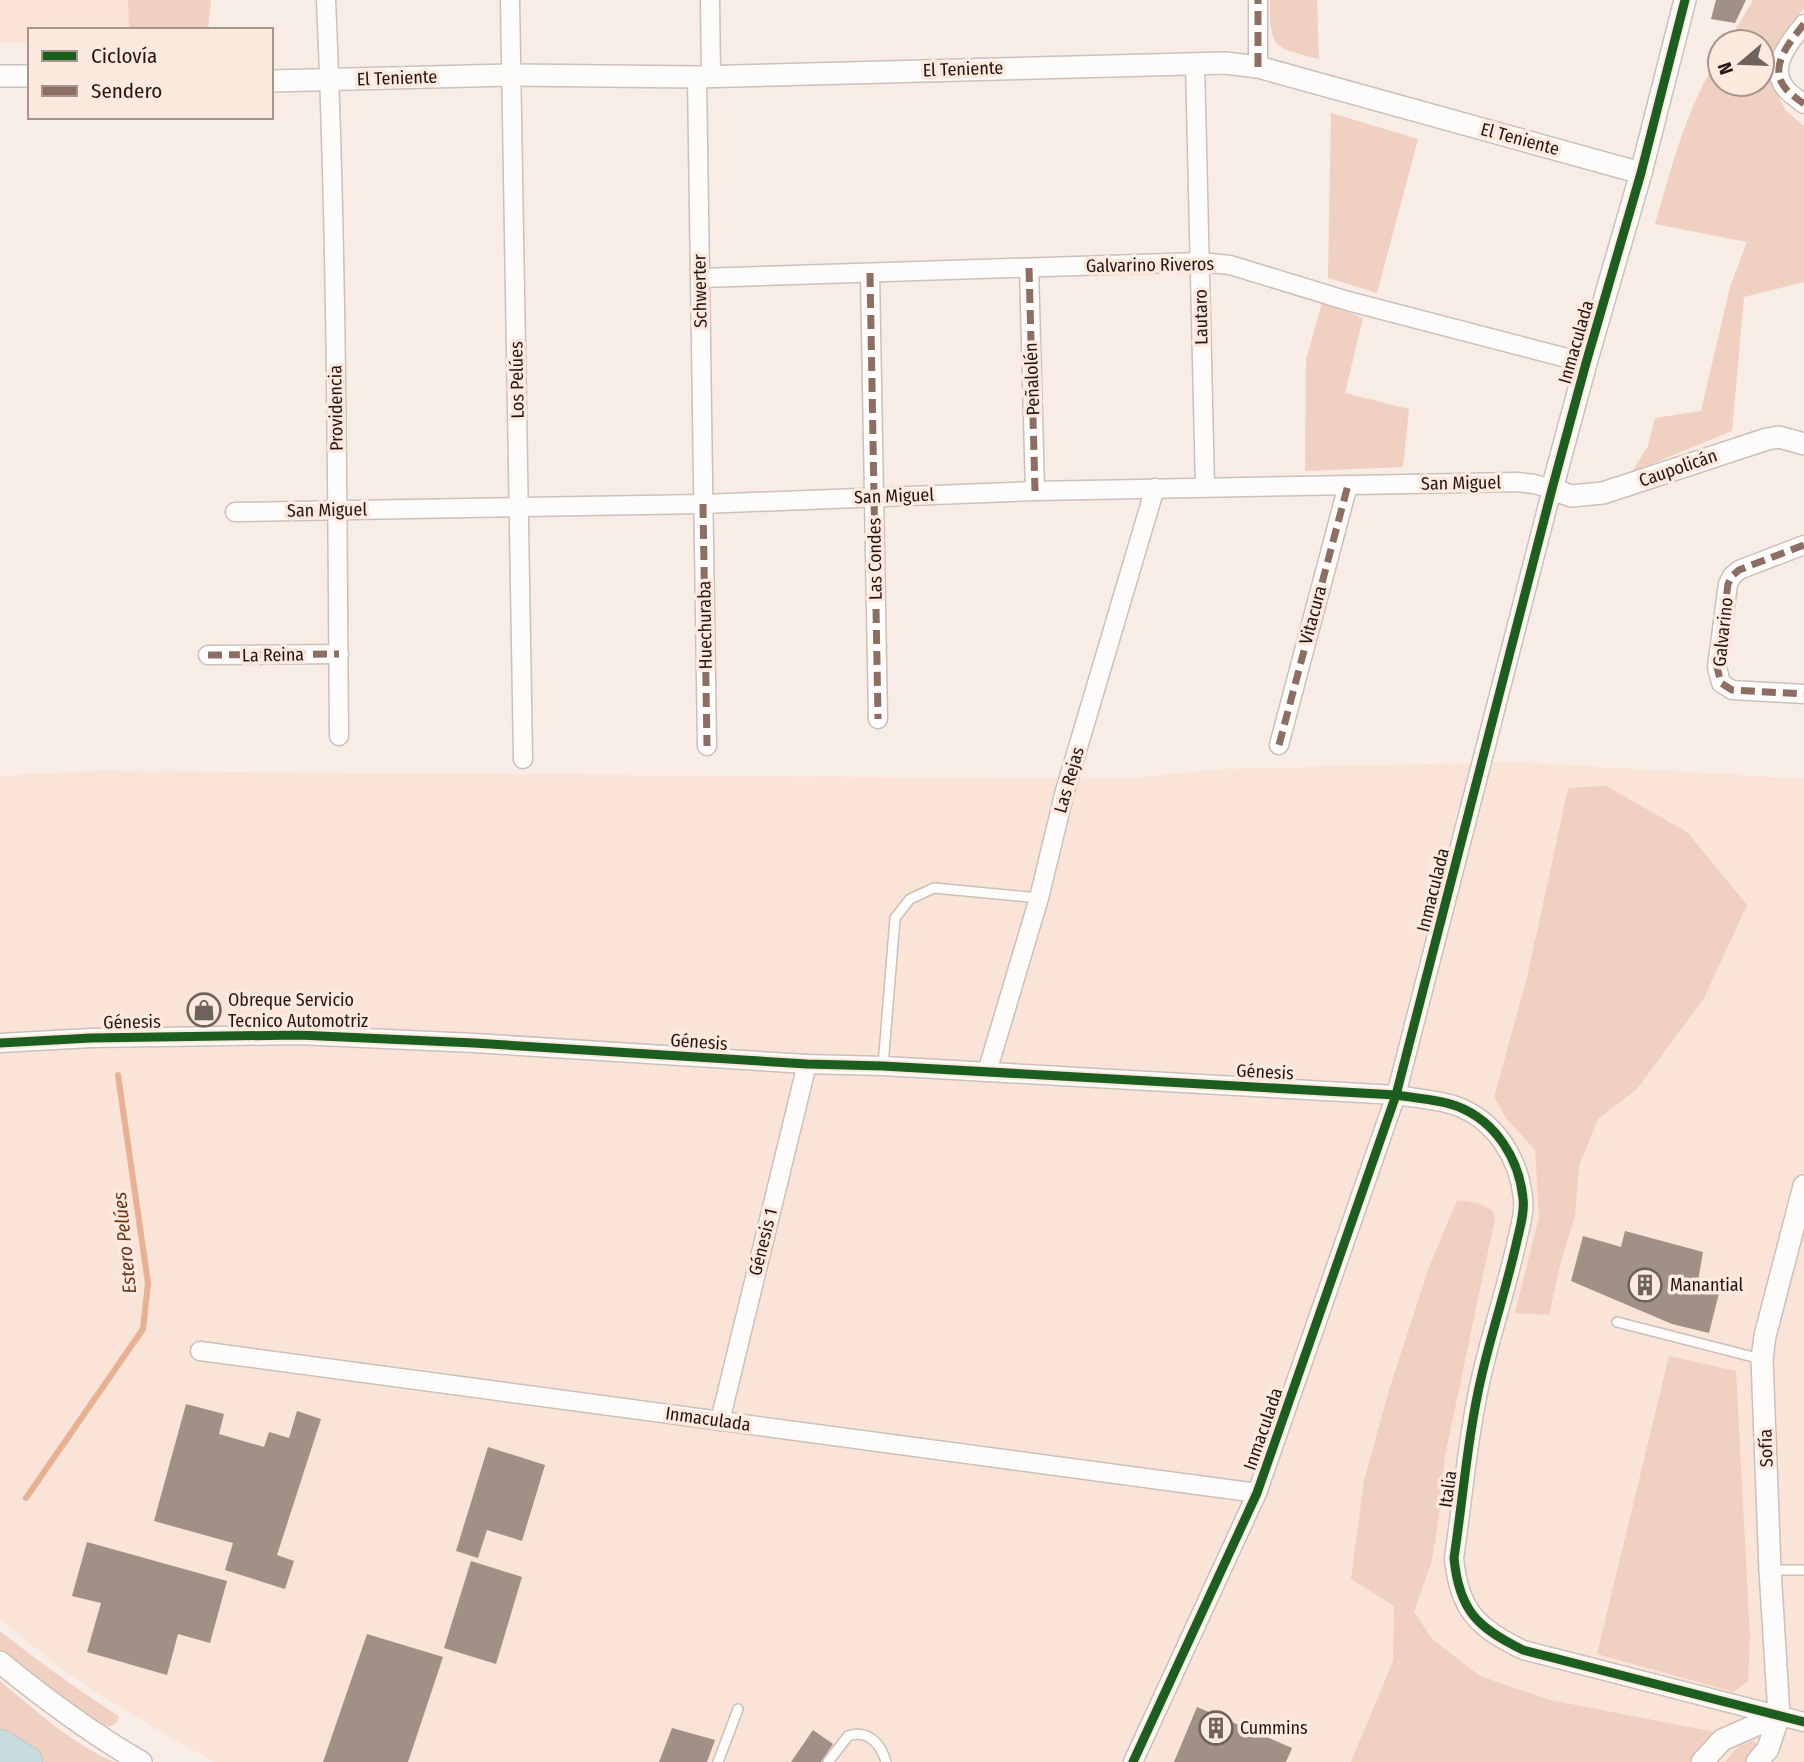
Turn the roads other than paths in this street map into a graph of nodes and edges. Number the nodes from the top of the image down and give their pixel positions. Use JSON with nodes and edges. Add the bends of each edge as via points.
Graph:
{"nodes":[{"id":1,"x":326,"y":0,"type":"edge"},
{"id":2,"x":510,"y":0,"type":"edge"},
{"id":3,"x":710,"y":0,"type":"edge"},
{"id":4,"x":1258,"y":0,"type":"edge"},
{"id":5,"x":1685,"y":0,"type":"edge"},
{"id":6,"x":1804,"y":24,"type":"edge"},
{"id":7,"x":1195,"y":62,"type":"junction"},
{"id":8,"x":1258,"y":67,"type":"junction"},
{"id":9,"x":512,"y":75,"type":"junction"},
{"id":10,"x":0,"y":76,"type":"edge"},
{"id":11,"x":28,"y":76,"type":"edge"},
{"id":12,"x":704,"y":77,"type":"junction"},
{"id":13,"x":330,"y":80,"type":"junction"},
{"id":14,"x":273,"y":81,"type":"edge"},
{"id":15,"x":1804,"y":104,"type":"edge"},
{"id":16,"x":1641,"y":173,"type":"junction"},
{"id":17,"x":1200,"y":262,"type":"junction"},
{"id":18,"x":1029,"y":268,"type":"junction"},
{"id":19,"x":870,"y":273,"type":"junction"},
{"id":20,"x":700,"y":278,"type":"junction"},
{"id":21,"x":1586,"y":363,"type":"junction"},
{"id":22,"x":1804,"y":444,"type":"edge"},
{"id":23,"x":1348,"y":485,"type":"junction"},
{"id":24,"x":1155,"y":488,"type":"junction"},
{"id":25,"x":1205,"y":488,"type":"junction"},
{"id":26,"x":1552,"y":489,"type":"junction"},
{"id":27,"x":1035,"y":491,"type":"junction"},
{"id":28,"x":874,"y":497,"type":"junction"},
{"id":29,"x":704,"y":504,"type":"junction"},
{"id":30,"x":519,"y":507,"type":"junction"},
{"id":31,"x":337,"y":510,"type":"junction"},
{"id":32,"x":235,"y":512,"type":"dead end"},
{"id":33,"x":1804,"y":545,"type":"edge"},
{"id":34,"x":339,"y":654,"type":"junction"},
{"id":35,"x":208,"y":655,"type":"dead end"},
{"id":36,"x":1804,"y":694,"type":"edge"},
{"id":37,"x":878,"y":719,"type":"dead end"},
{"id":38,"x":340,"y":736,"type":"dead end"},
{"id":39,"x":1279,"y":745,"type":"dead end"},
{"id":40,"x":707,"y":746,"type":"dead end"},
{"id":41,"x":523,"y":759,"type":"dead end"},
{"id":42,"x":1038,"y":898,"type":"junction"},
{"id":43,"x":0,"y":1043,"type":"edge"},
{"id":44,"x":807,"y":1064,"type":"junction"},
{"id":45,"x":883,"y":1066,"type":"junction"},
{"id":46,"x":987,"y":1072,"type":"junction"},
{"id":47,"x":1396,"y":1095,"type":"junction"},
{"id":48,"x":1804,"y":1186,"type":"edge"},
{"id":49,"x":1617,"y":1322,"type":"dead end"},
{"id":50,"x":200,"y":1351,"type":"dead end"},
{"id":51,"x":1762,"y":1359,"type":"junction"},
{"id":52,"x":720,"y":1420,"type":"junction"},
{"id":53,"x":1257,"y":1493,"type":"junction"},
{"id":54,"x":1770,"y":1570,"type":"junction"},
{"id":55,"x":1804,"y":1570,"type":"edge"},
{"id":56,"x":0,"y":1662,"type":"edge"},
{"id":57,"x":738,"y":1709,"type":"dead end"},
{"id":58,"x":1779,"y":1715,"type":"junction"},
{"id":59,"x":1804,"y":1721,"type":"edge"},
{"id":60,"x":0,"y":1746,"type":"edge"},
{"id":61,"x":26,"y":1762,"type":"edge"},
{"id":62,"x":141,"y":1762,"type":"edge"},
{"id":63,"x":718,"y":1762,"type":"edge"},
{"id":64,"x":828,"y":1762,"type":"edge"},
{"id":65,"x":886,"y":1762,"type":"edge"},
{"id":66,"x":1133,"y":1762,"type":"edge"},
{"id":67,"x":1702,"y":1762,"type":"edge"},
{"id":68,"x":1757,"y":1762,"type":"edge"}],
"edges":[{"from":1,"to":13,"type":"street","name":"Providencia"},
{"from":2,"to":9,"type":"street","name":"Los Pelúes"},
{"from":3,"to":12,"type":"street","name":"Schwerter"},
{"from":4,"to":8,"type":"street"},
{"from":5,"to":16,"type":"street","name":"Inmaculada"},
{"from":6,"to":15,"type":"street","via":[[1785,48],[1779,68],[1787,90]]},
{"from":7,"to":8,"type":"street","name":"El Teniente"},
{"from":7,"to":12,"type":"street","name":"El Teniente"},
{"from":7,"to":17,"type":"street","name":"Lautaro"},
{"from":8,"to":16,"type":"street","name":"El Teniente"},
{"from":9,"to":12,"type":"street","name":"El Teniente"},
{"from":9,"to":13,"type":"street","name":"El Teniente"},
{"from":9,"to":30,"type":"street","name":"Los Pelúes"},
{"from":10,"to":11,"type":"street"},
{"from":12,"to":20,"type":"street","name":"Schwerter"},
{"from":13,"to":14,"type":"street","name":"El Teniente"},
{"from":13,"to":31,"type":"street","name":"Providencia"},
{"from":16,"to":21,"type":"street","name":"Inmaculada"},
{"from":17,"to":18,"type":"street","name":"Galvarino Riveros"},
{"from":17,"to":21,"type":"street","name":"Galvarino Riveros","via":[[1230,265]]},
{"from":17,"to":25,"type":"street","name":"Lautaro"},
{"from":18,"to":19,"type":"street","name":"Galvarino Riveros"},
{"from":18,"to":27,"type":"street","name":"Peñalolén"},
{"from":19,"to":20,"type":"street","name":"Galvarino Riveros"},
{"from":19,"to":28,"type":"street","name":"Las Condes"},
{"from":20,"to":29,"type":"street","name":"Schwerter"},
{"from":21,"to":26,"type":"street","name":"Inmaculada"},
{"from":22,"to":26,"type":"street","name":"Caupolicán","via":[[1779,437],[1767,439],[1603,493],[1571,496]]},
{"from":23,"to":25,"type":"street","name":"San Miguel"},
{"from":23,"to":26,"type":"street","name":"San Miguel","via":[[1517,482]]},
{"from":23,"to":39,"type":"street","name":"Vitacura"},
{"from":24,"to":25,"type":"street","name":"San Miguel"},
{"from":24,"to":27,"type":"street","name":"San Miguel"},
{"from":24,"to":42,"type":"street","name":"Las Rejas"},
{"from":26,"to":47,"type":"street","name":"Inmaculada"},
{"from":27,"to":28,"type":"street","name":"San Miguel"},
{"from":28,"to":29,"type":"street","name":"San Miguel"},
{"from":28,"to":37,"type":"street","name":"Las Condes"},
{"from":29,"to":30,"type":"street","name":"San Miguel"},
{"from":29,"to":40,"type":"street","name":"Huechuraba"},
{"from":30,"to":31,"type":"street","name":"San Miguel"},
{"from":30,"to":41,"type":"street","name":"Los Pelúes"},
{"from":31,"to":32,"type":"street","name":"San Miguel"},
{"from":31,"to":34,"type":"street","name":"Providencia"},
{"from":33,"to":36,"type":"street","name":"Galvarino","via":[[1732,576],[1717,667],[1721,683],[1732,690]]},
{"from":34,"to":35,"type":"street","name":"La Reina"},
{"from":34,"to":38,"type":"street","name":"Providencia"},
{"from":42,"to":45,"type":"lane","via":[[934,888],[911,899],[895,918]]},
{"from":42,"to":46,"type":"street","name":"Las Rejas"},
{"from":43,"to":44,"type":"street","name":"Génesis","via":[[299,1035]]},
{"from":44,"to":45,"type":"street","name":"Génesis"},
{"from":44,"to":52,"type":"street","name":"Génesis 1"},
{"from":45,"to":46,"type":"street","name":"Génesis"},
{"from":46,"to":47,"type":"street","name":"Génesis"},
{"from":47,"to":53,"type":"street","name":"Inmaculada"},
{"from":47,"to":58,"type":"street","name":"Italia","via":[[1457,1106],[1487,1124],[1510,1153],[1523,1200],[1506,1290],[1482,1374],[1454,1558],[1458,1587],[1468,1611],[1499,1638],[1523,1650]]},
{"from":48,"to":51,"type":"street","name":"Sofía"},
{"from":49,"to":51,"type":"lane"},
{"from":50,"to":52,"type":"street","name":"Inmaculada"},
{"from":51,"to":54,"type":"street","name":"Sofía"},
{"from":52,"to":53,"type":"street","name":"Inmaculada"},
{"from":53,"to":66,"type":"street","name":"Inmaculada"},
{"from":54,"to":55,"type":"lane"},
{"from":54,"to":58,"type":"street","name":"Sofía"},
{"from":56,"to":62,"type":"street"},
{"from":57,"to":63,"type":"lane"},
{"from":58,"to":59,"type":"street","name":"Italia"},
{"from":58,"to":67,"type":"street","via":[[1722,1740]]},
{"from":58,"to":68,"type":"street","via":[[1768,1749]]},
{"from":60,"to":61,"type":"highway"},
{"from":64,"to":65,"type":"lane","via":[[848,1736],[860,1733],[879,1745]]}]}
